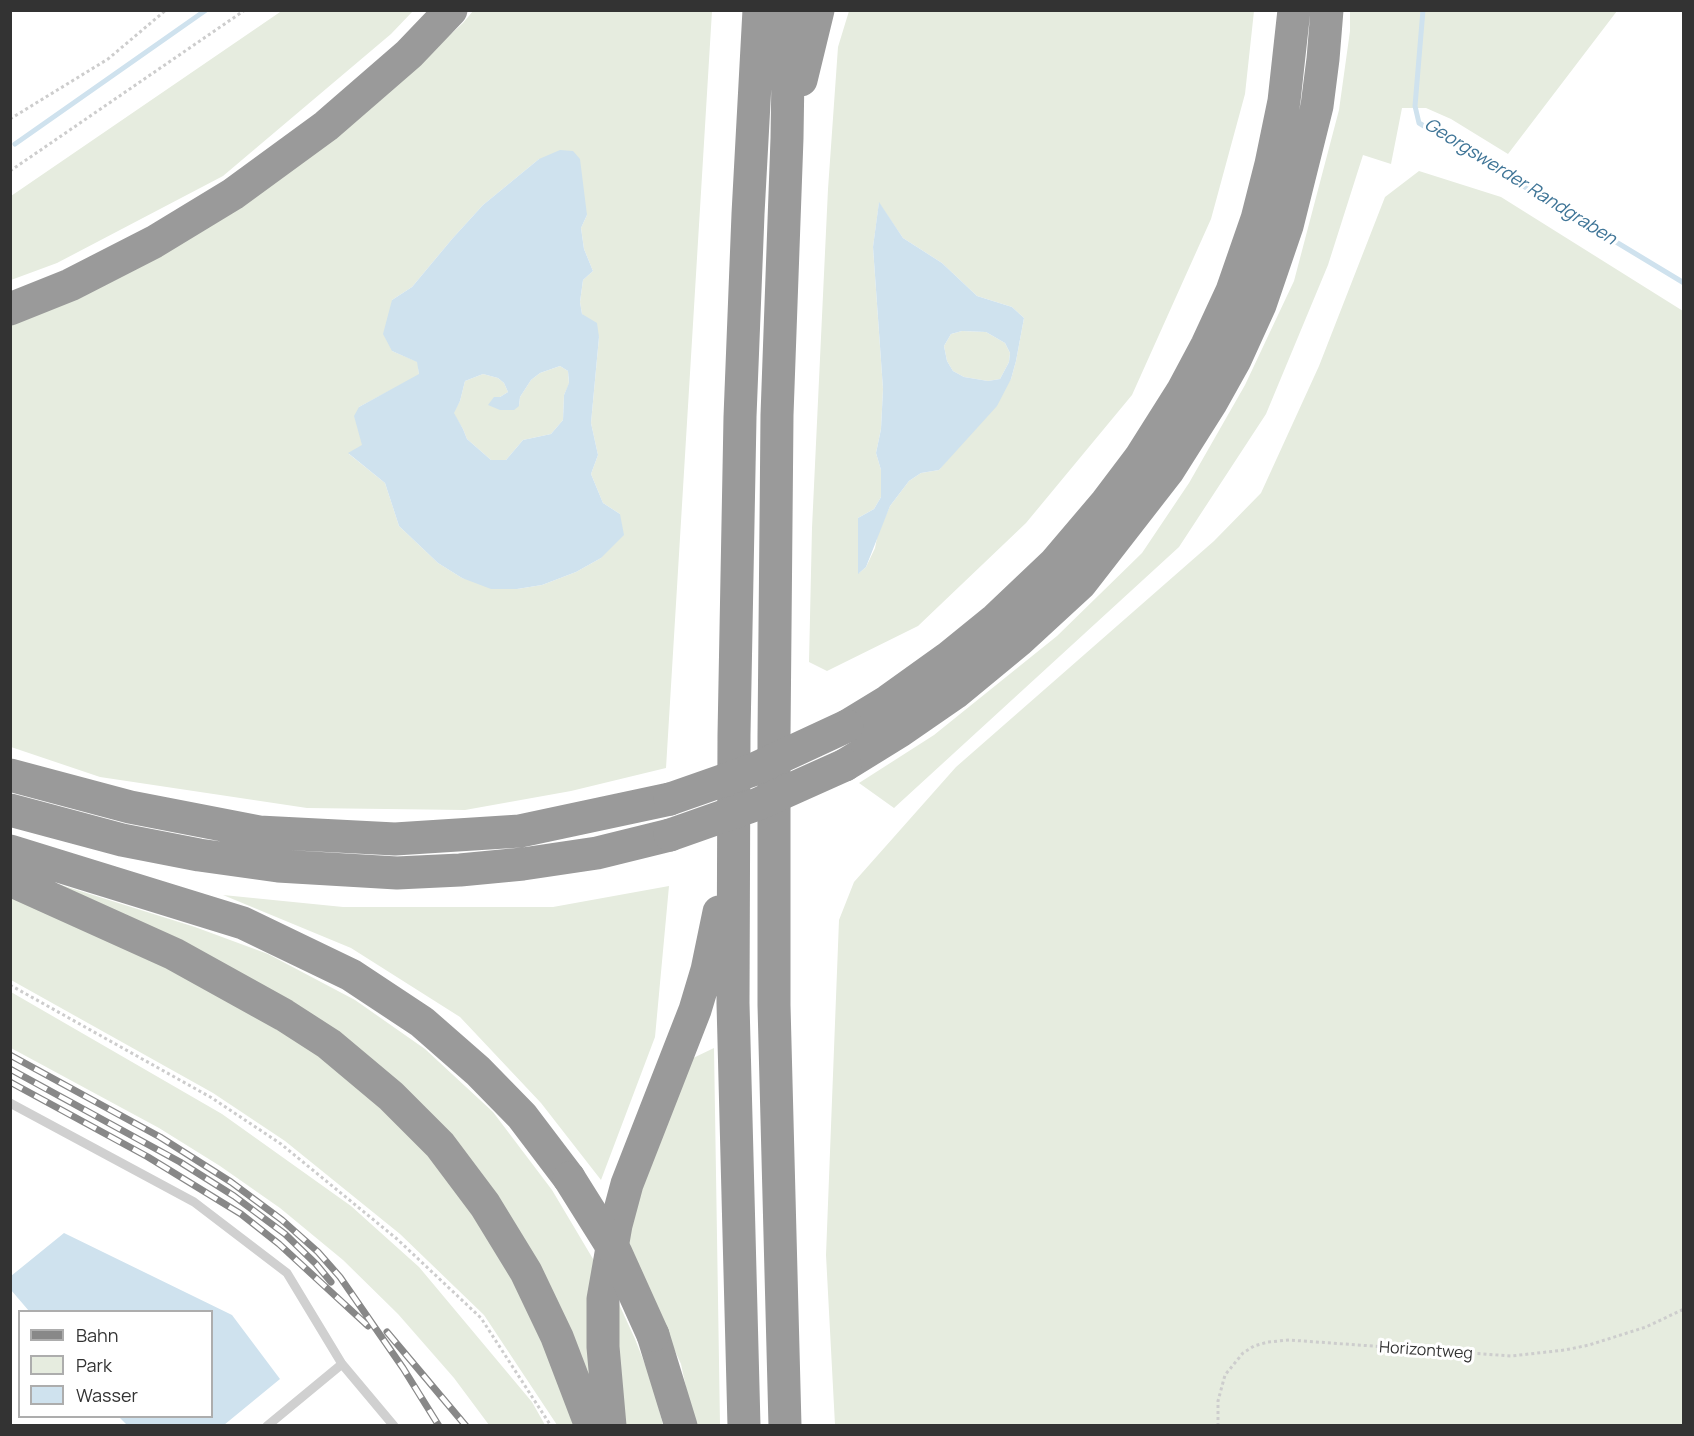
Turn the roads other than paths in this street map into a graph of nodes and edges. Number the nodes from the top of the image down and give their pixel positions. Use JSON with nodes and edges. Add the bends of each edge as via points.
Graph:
{"nodes":[{"id":1,"x":452,"y":10,"type":"edge"},
{"id":2,"x":759,"y":10,"type":"edge"},
{"id":3,"x":789,"y":10,"type":"edge"},
{"id":4,"x":818,"y":10,"type":"edge"},
{"id":5,"x":1294,"y":10,"type":"edge"},
{"id":6,"x":1327,"y":10,"type":"edge"},
{"id":7,"x":787,"y":138,"type":"junction"},
{"id":8,"x":10,"y":309,"type":"edge"},
{"id":9,"x":10,"y":775,"type":"edge"},
{"id":10,"x":10,"y":810,"type":"edge"},
{"id":11,"x":734,"y":847,"type":"junction"},
{"id":12,"x":10,"y":851,"type":"edge"},
{"id":13,"x":10,"y":880,"type":"edge"},
{"id":14,"x":10,"y":1103,"type":"edge"},
{"id":15,"x":342,"y":1364,"type":"junction"},
{"id":16,"x":267,"y":1425,"type":"edge"},
{"id":17,"x":394,"y":1425,"type":"edge"},
{"id":18,"x":591,"y":1425,"type":"edge"},
{"id":19,"x":610,"y":1425,"type":"edge"},
{"id":20,"x":681,"y":1425,"type":"edge"},
{"id":21,"x":744,"y":1425,"type":"edge"},
{"id":22,"x":785,"y":1425,"type":"edge"}],
"edges":[{"from":1,"to":8,"type":"highway","via":[[409,54],[326,126],[233,194],[154,242],[70,285]]},
{"from":2,"to":11,"type":"highway","via":[[740,417]]},
{"from":3,"to":7,"type":"highway"},
{"from":4,"to":7,"type":"highway"},
{"from":5,"to":9,"type":"highway","bridge":true,"via":[[1284,100],[1257,219],[1232,291],[1183,390],[1140,458],[1055,563],[948,658],[847,726],[750,771],[670,800],[520,831],[395,839],[259,832],[130,807]]},
{"from":6,"to":10,"type":"highway","bridge":true,"via":[[1317,106],[1287,226],[1260,305],[1235,360],[1168,471],[1081,583],[1018,641],[955,693],[845,765],[758,804],[670,835],[597,853],[460,870],[397,873],[278,866],[122,840]]},
{"from":7,"to":22,"type":"highway","via":[[777,415],[774,736],[774,1005]]},
{"from":11,"to":19,"type":"highway","via":[[698,1000],[627,1184],[616,1225],[603,1299]]},
{"from":11,"to":21,"type":"highway","via":[[733,1003]]},
{"from":12,"to":20,"type":"highway","bridge":true,"via":[[243,924],[351,975],[422,1022],[522,1116],[569,1179],[616,1253],[653,1335]]},
{"from":13,"to":18,"type":"highway","via":[[174,954],[284,1015],[329,1044],[391,1096],[440,1145],[485,1205],[526,1272]]},
{"from":14,"to":15,"type":"lane","via":[[194,1202],[286,1273]]},
{"from":15,"to":16,"type":"lane"},
{"from":15,"to":17,"type":"lane"}]}
